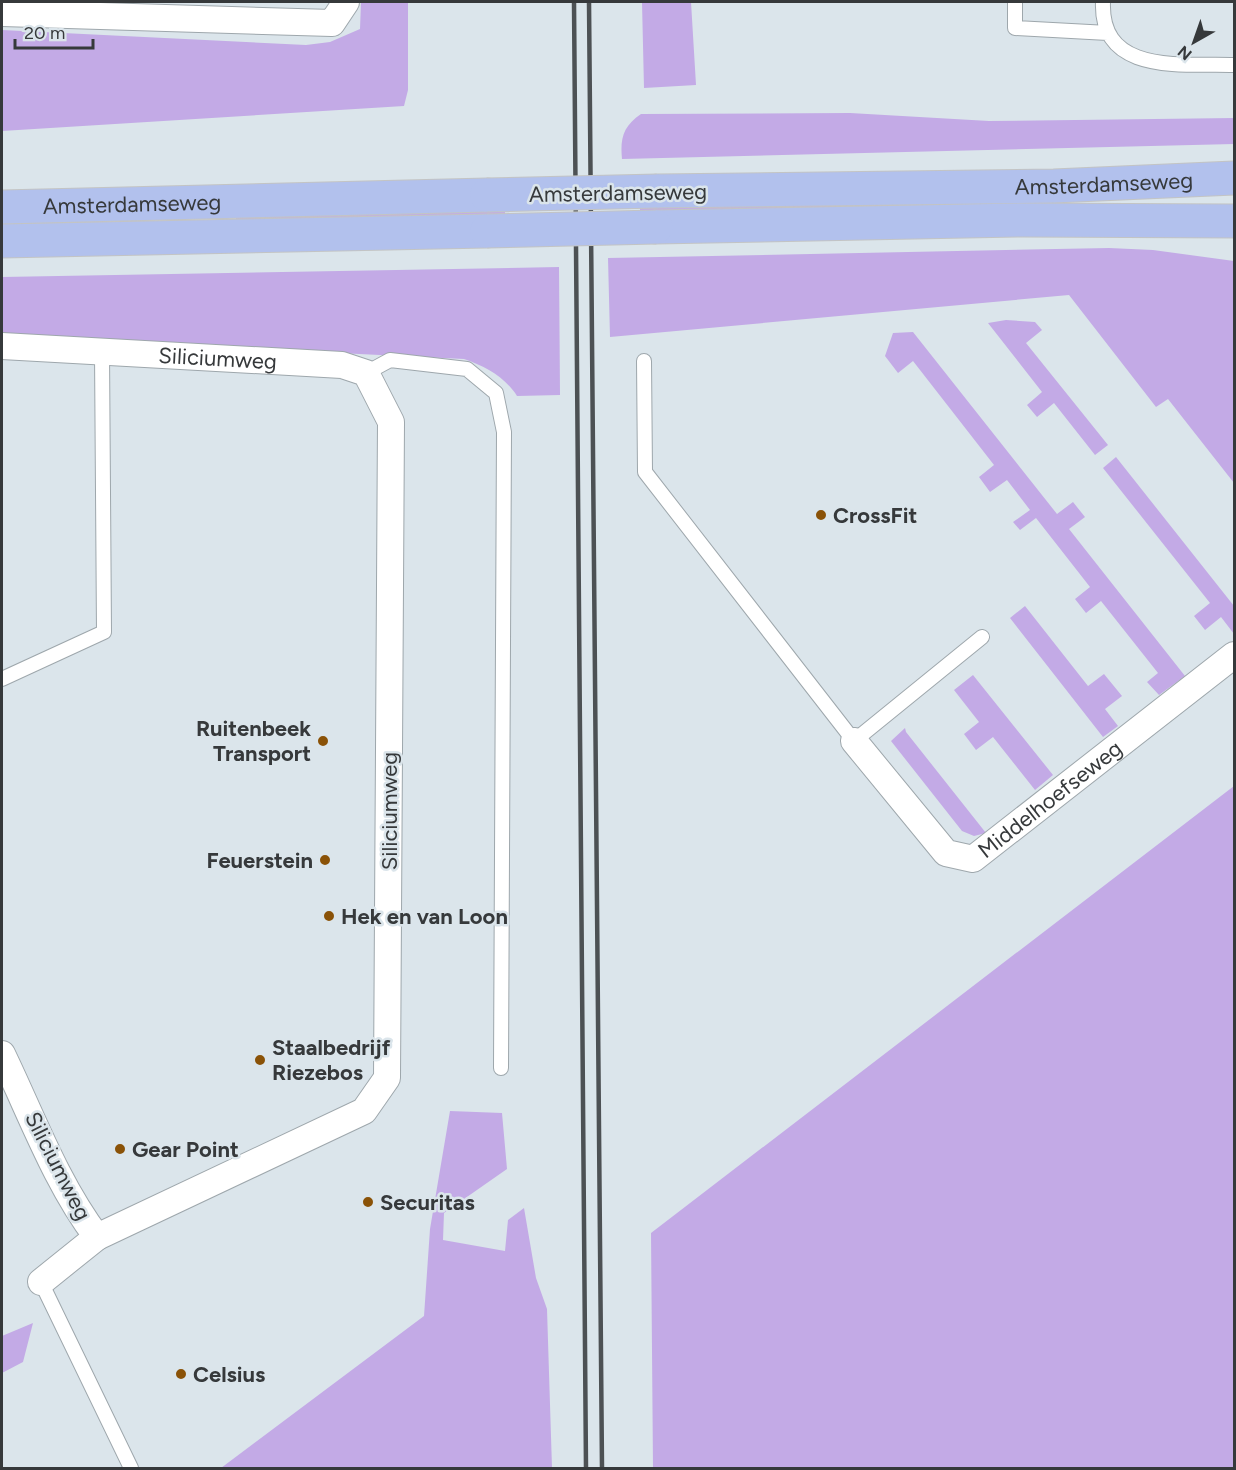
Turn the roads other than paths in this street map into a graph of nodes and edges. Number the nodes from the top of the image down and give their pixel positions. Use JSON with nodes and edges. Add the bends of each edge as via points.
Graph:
{"nodes":[{"id":1,"x":346,"y":2,"type":"edge"},
{"id":2,"x":1015,"y":2,"type":"edge"},
{"id":3,"x":1103,"y":2,"type":"edge"},
{"id":4,"x":2,"y":13,"type":"edge"},
{"id":5,"x":1108,"y":33,"type":"junction"},
{"id":6,"x":1234,"y":65,"type":"edge"},
{"id":7,"x":1234,"y":178,"type":"edge"},
{"id":8,"x":2,"y":207,"type":"edge"},
{"id":9,"x":1234,"y":221,"type":"edge"},
{"id":10,"x":2,"y":241,"type":"edge"},
{"id":11,"x":2,"y":346,"type":"edge"},
{"id":12,"x":102,"y":352,"type":"junction"},
{"id":13,"x":644,"y":361,"type":"dead end"},
{"id":14,"x":366,"y":373,"type":"junction"},
{"id":15,"x":982,"y":637,"type":"dead end"},
{"id":16,"x":1234,"y":655,"type":"edge"},
{"id":17,"x":2,"y":680,"type":"edge"},
{"id":18,"x":854,"y":741,"type":"junction"},
{"id":19,"x":2,"y":1054,"type":"edge"},
{"id":20,"x":501,"y":1068,"type":"dead end"},
{"id":21,"x":97,"y":1237,"type":"junction"},
{"id":22,"x":41,"y":1282,"type":"joint"},
{"id":23,"x":131,"y":1468,"type":"edge"}],
"edges":[{"from":1,"to":4,"type":"street","via":[[332,24]]},
{"from":2,"to":5,"type":"lane","via":[[1015,28]]},
{"from":3,"to":5,"type":"lane","via":[[1102,16]]},
{"from":5,"to":6,"type":"lane","via":[[1121,49],[1142,61]]},
{"from":7,"to":8,"type":"main road","name":"Amsterdamseweg","bridge":true,"via":[[1054,186]]},
{"from":9,"to":10,"type":"main road","name":"Amsterdamseweg","bridge":true,"via":[[1019,220]]},
{"from":11,"to":12,"type":"street","name":"Siliciumweg"},
{"from":12,"to":14,"type":"street","name":"Siliciumweg","via":[[342,365]]},
{"from":12,"to":17,"type":"lane","via":[[104,632]]},
{"from":13,"to":18,"type":"lane","via":[[645,472]]},
{"from":14,"to":20,"type":"lane","via":[[390,360],[467,369],[496,393],[504,432]]},
{"from":14,"to":21,"type":"street","name":"Siliciumweg","via":[[392,422],[387,1078],[364,1111]]},
{"from":15,"to":18,"type":"lane"},
{"from":16,"to":18,"type":"street","name":"Middelhoefseweg","via":[[973,859],[946,853]]},
{"from":19,"to":21,"type":"street","name":"Siliciumweg","via":[[67,1189]]},
{"from":21,"to":22,"type":"street"},
{"from":22,"to":23,"type":"lane"}]}
